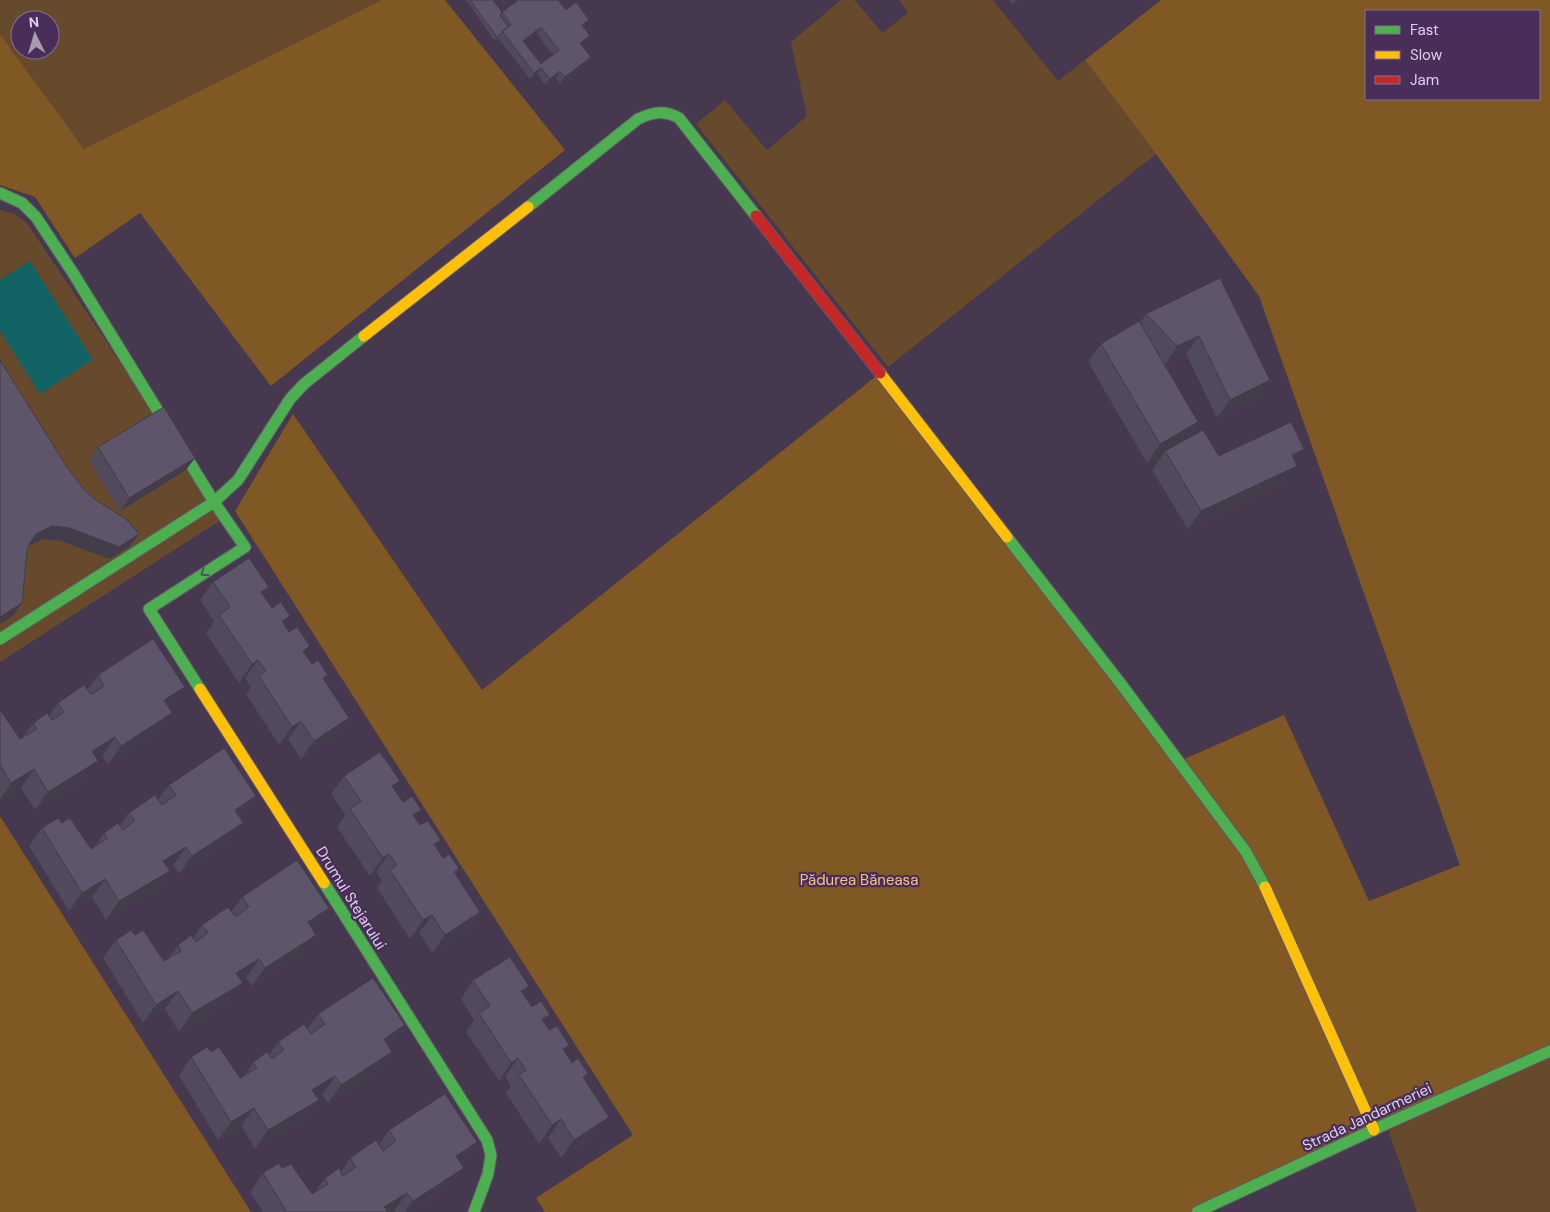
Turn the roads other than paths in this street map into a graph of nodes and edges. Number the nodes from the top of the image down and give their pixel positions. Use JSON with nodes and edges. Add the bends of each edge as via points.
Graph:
{"nodes":[{"id":1,"x":0,"y":193,"type":"edge"},
{"id":2,"x":214,"y":502,"type":"junction"},
{"id":3,"x":0,"y":639,"type":"edge"},
{"id":4,"x":1550,"y":1051,"type":"edge"},
{"id":5,"x":1374,"y":1130,"type":"junction"},
{"id":6,"x":474,"y":1212,"type":"edge"},
{"id":7,"x":1197,"y":1212,"type":"edge"}],
"edges":[{"from":1,"to":2,"type":"street","via":[[22,203],[36,217]]},
{"from":2,"to":3,"type":"street"},
{"from":2,"to":5,"type":"street","via":[[238,480],[290,398],[304,384],[638,119],[668,112],[679,118],[880,373],[1127,692],[1246,852],[1266,889]]},
{"from":2,"to":6,"type":"street","name":"Drumul Stejarului","one_way":true,"via":[[245,547],[149,609],[487,1140],[491,1156],[488,1174]]},
{"from":4,"to":5,"type":"street","name":"Strada Jandarmeriei"},
{"from":5,"to":7,"type":"street","name":"Strada Jandarmeriei"}]}
